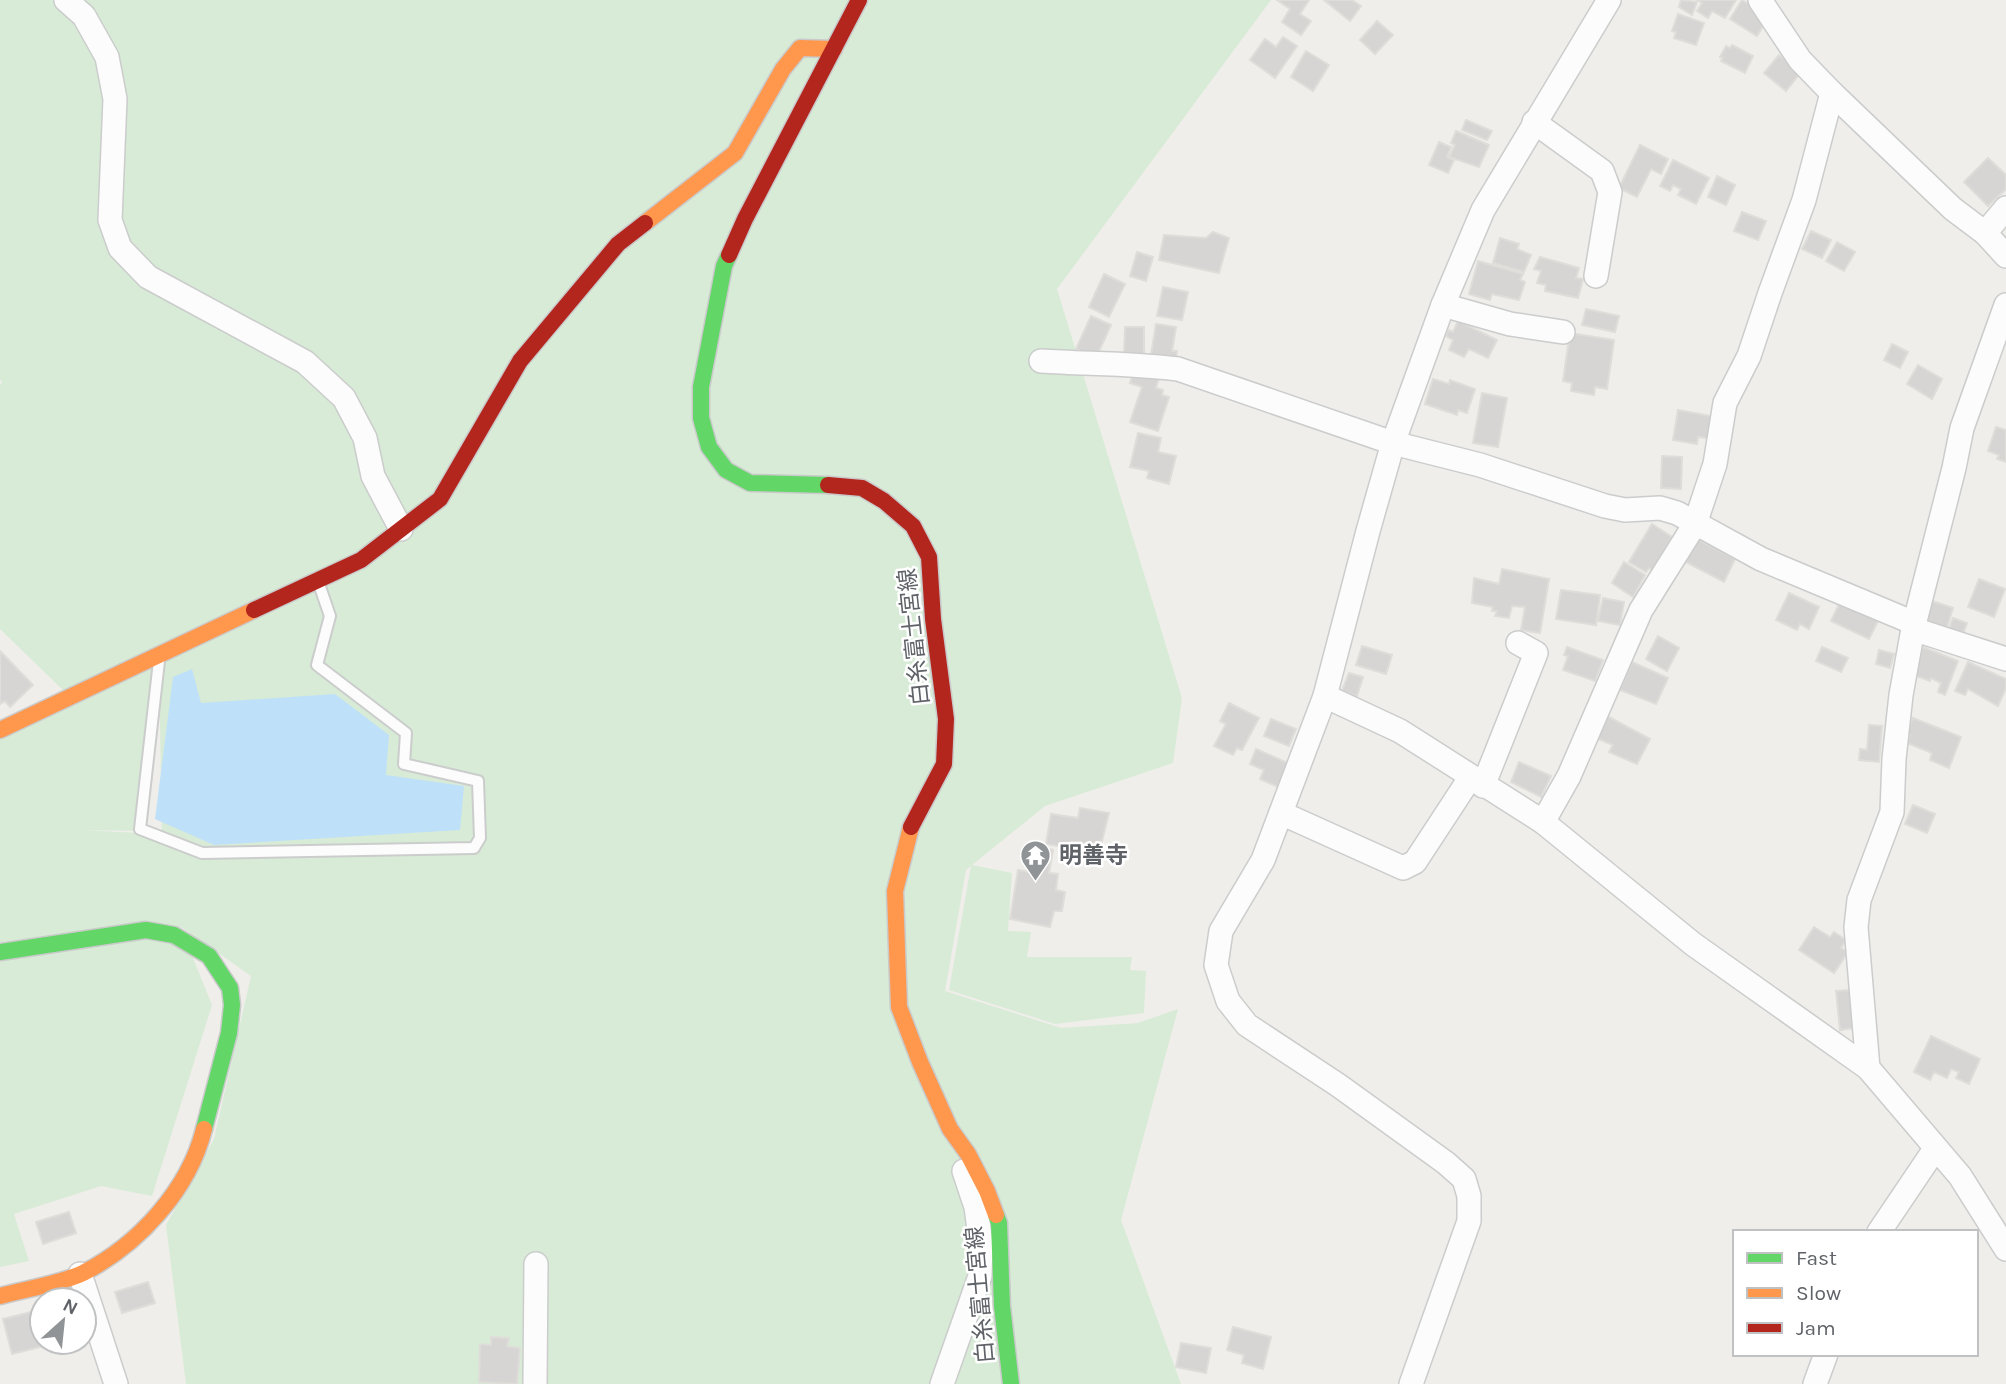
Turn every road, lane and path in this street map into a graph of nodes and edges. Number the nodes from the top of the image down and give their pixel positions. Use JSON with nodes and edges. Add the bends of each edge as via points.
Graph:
{"nodes":[{"id":1,"x":66,"y":0,"type":"edge"},
{"id":2,"x":859,"y":0,"type":"edge"},
{"id":3,"x":1609,"y":0,"type":"edge"},
{"id":4,"x":1760,"y":0,"type":"edge"},
{"id":5,"x":834,"y":49,"type":"junction"},
{"id":6,"x":1832,"y":93,"type":"junction"},
{"id":7,"x":1534,"y":122,"type":"junction"},
{"id":8,"x":2006,"y":208,"type":"edge"},
{"id":9,"x":1984,"y":233,"type":"junction"},
{"id":10,"x":2006,"y":256,"type":"edge"},
{"id":11,"x":1596,"y":276,"type":"dead end"},
{"id":12,"x":2006,"y":305,"type":"edge"},
{"id":13,"x":1443,"y":306,"type":"junction"},
{"id":14,"x":1563,"y":332,"type":"dead end"},
{"id":15,"x":1041,"y":361,"type":"dead end"},
{"id":16,"x":1394,"y":443,"type":"junction"},
{"id":17,"x":1695,"y":523,"type":"junction"},
{"id":18,"x":401,"y":529,"type":"junction"},
{"id":19,"x":318,"y":580,"type":"junction"},
{"id":20,"x":1914,"y":626,"type":"junction"},
{"id":21,"x":1518,"y":643,"type":"dead end"},
{"id":22,"x":159,"y":655,"type":"junction"},
{"id":23,"x":2006,"y":659,"type":"edge"},
{"id":24,"x":1325,"y":696,"type":"junction"},
{"id":25,"x":0,"y":730,"type":"edge"},
{"id":26,"x":1477,"y":782,"type":"junction"},
{"id":27,"x":1281,"y":813,"type":"junction"},
{"id":28,"x":1543,"y":822,"type":"junction"},
{"id":29,"x":0,"y":952,"type":"edge"},
{"id":30,"x":1868,"y":1068,"type":"junction"},
{"id":31,"x":950,"y":1129,"type":"junction"},
{"id":32,"x":1935,"y":1149,"type":"junction"},
{"id":33,"x":1881,"y":1230,"type":"edge"},
{"id":34,"x":2006,"y":1249,"type":"edge"},
{"id":35,"x":536,"y":1264,"type":"dead end"},
{"id":36,"x":80,"y":1274,"type":"junction"},
{"id":37,"x":0,"y":1296,"type":"edge"},
{"id":38,"x":1825,"y":1356,"type":"edge"},
{"id":39,"x":116,"y":1384,"type":"edge"},
{"id":40,"x":535,"y":1384,"type":"edge"},
{"id":41,"x":942,"y":1384,"type":"edge"},
{"id":42,"x":1011,"y":1384,"type":"edge"},
{"id":43,"x":1410,"y":1384,"type":"edge"},
{"id":44,"x":1815,"y":1384,"type":"edge"}],
"edges":[{"from":1,"to":18,"type":"street","via":[[84,16],[107,57],[115,99],[110,220],[120,248],[148,277],[304,362],[344,398],[365,438],[373,477]]},
{"from":2,"to":5,"type":"street","name":"白糸富士宮線"},
{"from":3,"to":7,"type":"street"},
{"from":4,"to":6,"type":"street","via":[[1800,60]]},
{"from":5,"to":18,"type":"street","via":[[800,48],[735,153],[618,244],[520,361],[440,499]]},
{"from":5,"to":31,"type":"street","name":"白糸富士宮線","via":[[724,266],[701,387],[701,418],[709,447],[726,470],[750,483],[862,488],[914,526],[929,557],[946,719],[944,764],[908,832],[895,891],[899,1007]]},
{"from":6,"to":9,"type":"street"},
{"from":6,"to":17,"type":"street","via":[[1804,200],[1749,356],[1725,403],[1715,464]]},
{"from":7,"to":11,"type":"street","via":[[1602,171],[1610,192]]},
{"from":7,"to":13,"type":"street","via":[[1482,210]]},
{"from":8,"to":9,"type":"street"},
{"from":9,"to":10,"type":"street"},
{"from":12,"to":20,"type":"street","via":[[1962,428]]},
{"from":13,"to":14,"type":"street"},
{"from":13,"to":16,"type":"street"},
{"from":15,"to":16,"type":"street","via":[[1178,369]]},
{"from":16,"to":17,"type":"street","via":[[1480,465],[1605,506],[1660,508]]},
{"from":16,"to":24,"type":"street"},
{"from":17,"to":20,"type":"street","via":[[1761,559]]},
{"from":17,"to":28,"type":"street","via":[[1641,610],[1569,776]]},
{"from":18,"to":19,"type":"street","via":[[360,560]]},
{"from":19,"to":22,"type":"street"},
{"from":19,"to":22,"type":"lane","via":[[330,616],[317,666],[406,733],[404,764],[478,780],[480,838],[474,848],[202,853],[140,829]]},
{"from":20,"to":23,"type":"street"},
{"from":20,"to":30,"type":"street","via":[[1901,695],[1892,812],[1859,900],[1856,927]]},
{"from":21,"to":26,"type":"street","via":[[1536,653]]},
{"from":22,"to":25,"type":"street"},
{"from":24,"to":26,"type":"street","via":[[1400,731]]},
{"from":24,"to":27,"type":"street"},
{"from":26,"to":27,"type":"street","via":[[1415,862],[1404,868]]},
{"from":26,"to":28,"type":"street"},
{"from":27,"to":43,"type":"street","via":[[1263,860],[1221,931],[1216,965],[1228,1001],[1247,1025],[1446,1163],[1464,1179],[1469,1196],[1469,1221]]},
{"from":28,"to":30,"type":"street","via":[[1693,943]]},
{"from":29,"to":36,"type":"street","via":[[146,930],[174,935],[209,956],[230,988],[229,1033],[201,1142],[188,1169],[148,1225]]},
{"from":30,"to":32,"type":"street"},
{"from":31,"to":41,"type":"street","via":[[976,1207],[981,1244],[979,1276]]},
{"from":31,"to":42,"type":"street","name":"白糸富士宮線","via":[[968,1154],[999,1223]]},
{"from":32,"to":33,"type":"street"},
{"from":32,"to":34,"type":"street","via":[[1960,1176]]},
{"from":35,"to":40,"type":"street"},
{"from":36,"to":37,"type":"street"},
{"from":36,"to":39,"type":"street"},
{"from":38,"to":44,"type":"street"}]}
